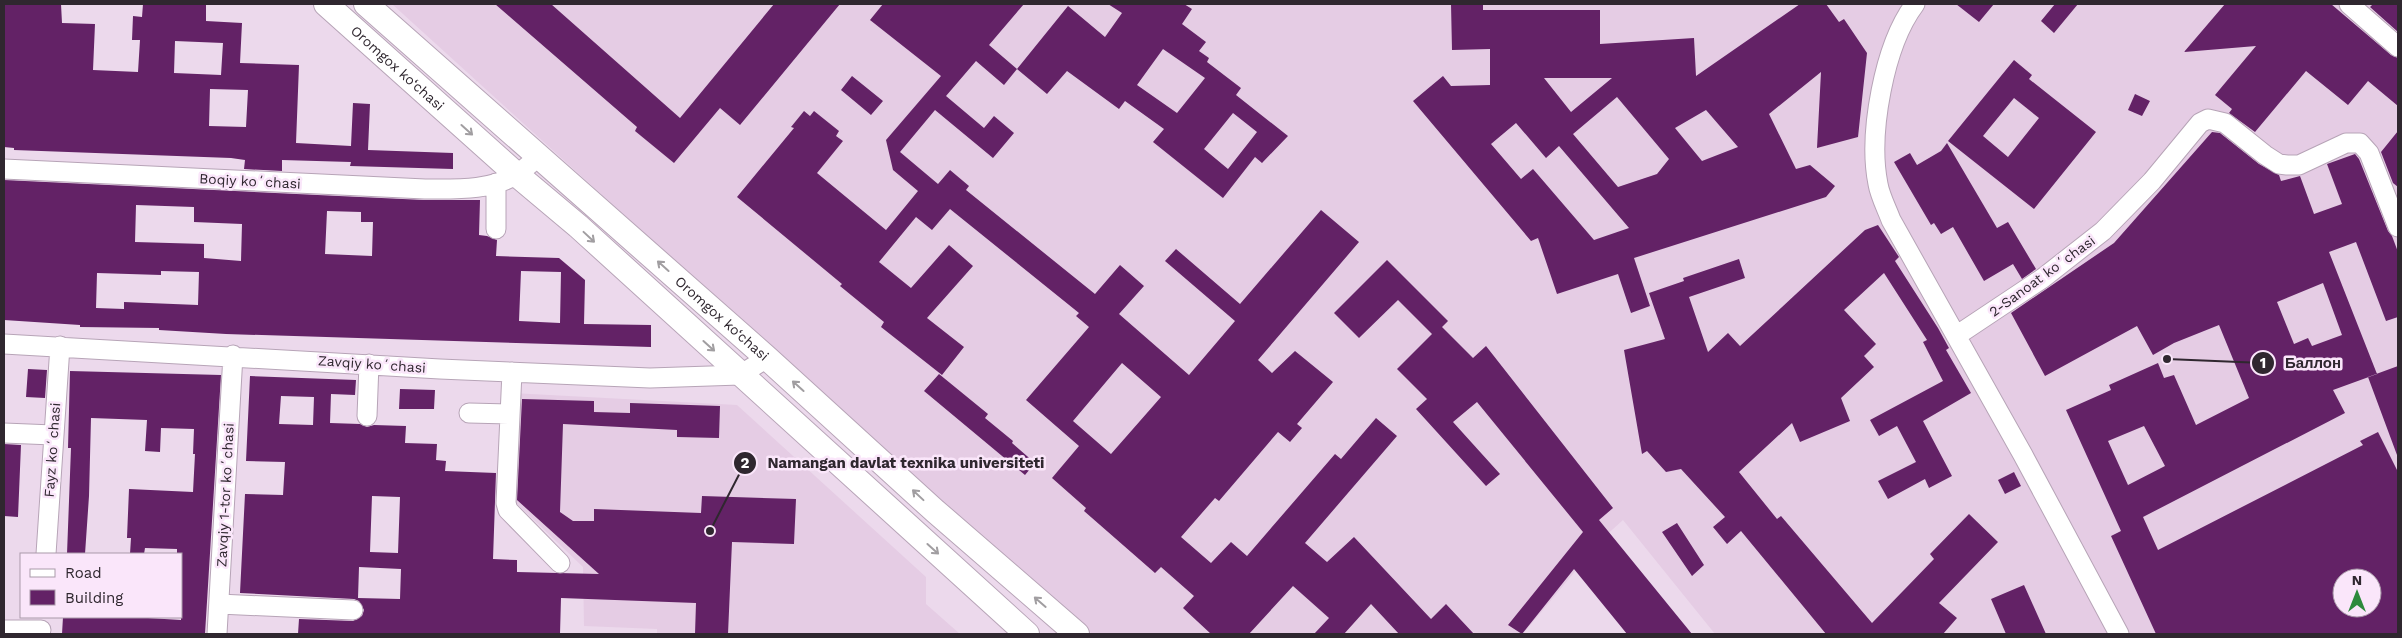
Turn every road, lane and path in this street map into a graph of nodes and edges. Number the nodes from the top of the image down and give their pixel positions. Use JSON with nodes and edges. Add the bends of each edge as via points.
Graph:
{"nodes":[{"id":1,"x":326,"y":4,"type":"edge"},
{"id":2,"x":366,"y":4,"type":"edge"},
{"id":3,"x":1915,"y":4,"type":"edge"},
{"id":4,"x":2349,"y":4,"type":"edge"},
{"id":5,"x":2398,"y":47,"type":"edge"},
{"id":6,"x":539,"y":156,"type":"junction"},
{"id":7,"x":4,"y":169,"type":"edge"},
{"id":8,"x":506,"y":179,"type":"junction"},
{"id":9,"x":2398,"y":227,"type":"edge"},
{"id":10,"x":496,"y":229,"type":"dead end"},
{"id":11,"x":1956,"y":336,"type":"junction"},
{"id":12,"x":4,"y":344,"type":"edge"},
{"id":13,"x":60,"y":346,"type":"junction"},
{"id":14,"x":232,"y":355,"type":"junction"},
{"id":15,"x":767,"y":358,"type":"junction"},
{"id":16,"x":369,"y":364,"type":"junction"},
{"id":17,"x":512,"y":372,"type":"junction"},
{"id":18,"x":740,"y":375,"type":"junction"},
{"id":19,"x":469,"y":413,"type":"dead end"},
{"id":20,"x":510,"y":414,"type":"junction"},
{"id":21,"x":367,"y":416,"type":"dead end"},
{"id":22,"x":4,"y":433,"type":"edge"},
{"id":23,"x":53,"y":435,"type":"junction"},
{"id":24,"x":46,"y":553,"type":"edge"},
{"id":25,"x":560,"y":563,"type":"dead end"},
{"id":26,"x":219,"y":604,"type":"junction"},
{"id":27,"x":352,"y":610,"type":"dead end"},
{"id":28,"x":41,"y":627,"type":"edge"},
{"id":29,"x":4,"y":630,"type":"edge"},
{"id":30,"x":217,"y":634,"type":"edge"},
{"id":31,"x":1027,"y":634,"type":"edge"},
{"id":32,"x":1077,"y":634,"type":"edge"},
{"id":33,"x":2119,"y":634,"type":"edge"}],
"edges":[{"from":1,"to":8,"type":"main road","name":"Oromgox ko‘chasi","one_way":true},
{"from":2,"to":6,"type":"main road","name":"Oromgox ko‘chasi"},
{"from":3,"to":11,"type":"street","via":[[1905,16],[1879,103],[1874,140],[1878,185],[1892,220]]},
{"from":4,"to":5,"type":"street"},
{"from":6,"to":8,"type":"street"},
{"from":15,"to":6,"type":"main road","name":"Oromgox ko‘chasi","one_way":true},
{"from":7,"to":8,"type":"street","name":"Boqiy koʻchasi","via":[[425,189],[466,189]]},
{"from":8,"to":10,"type":"street"},
{"from":8,"to":18,"type":"main road","name":"Oromgox ko‘chasi","one_way":true,"via":[[578,226]]},
{"from":9,"to":11,"type":"street","name":"2-Sanoat koʻchasi","via":[[2369,153],[2360,143],[2346,143],[2299,165],[2287,166],[2265,155],[2225,123],[2208,119],[2190,133],[2152,181],[2103,231],[2043,278]]},
{"from":11,"to":33,"type":"street"},
{"from":12,"to":13,"type":"street","name":"Zavqiy koʻchasi"},
{"from":13,"to":14,"type":"street","name":"Zavqiy koʻchasi"},
{"from":13,"to":23,"type":"street","name":"Fayz koʻchasi"},
{"from":14,"to":16,"type":"street","name":"Zavqiy koʻchasi"},
{"from":14,"to":26,"type":"street","name":"Zavqiy 1-tor koʻchasi"},
{"from":15,"to":18,"type":"street"},
{"from":32,"to":15,"type":"main road","name":"Oromgox ko‘chasi","one_way":true,"via":[[935,511]]},
{"from":16,"to":17,"type":"street","name":"Zavqiy koʻchasi"},
{"from":16,"to":21,"type":"street"},
{"from":17,"to":18,"type":"street","name":"Zavqiy koʻchasi","via":[[650,378]]},
{"from":17,"to":20,"type":"street"},
{"from":18,"to":31,"type":"main road","name":"Oromgox ko‘chasi","one_way":true},
{"from":19,"to":20,"type":"street"},
{"from":20,"to":25,"type":"street","via":[[505,496],[508,510]]},
{"from":22,"to":23,"type":"street"},
{"from":23,"to":24,"type":"street","name":"Fayz koʻchasi"},
{"from":26,"to":27,"type":"street"},
{"from":26,"to":30,"type":"street","name":"Zavqiy 1-tor koʻchasi"},
{"from":28,"to":29,"type":"street"}]}
